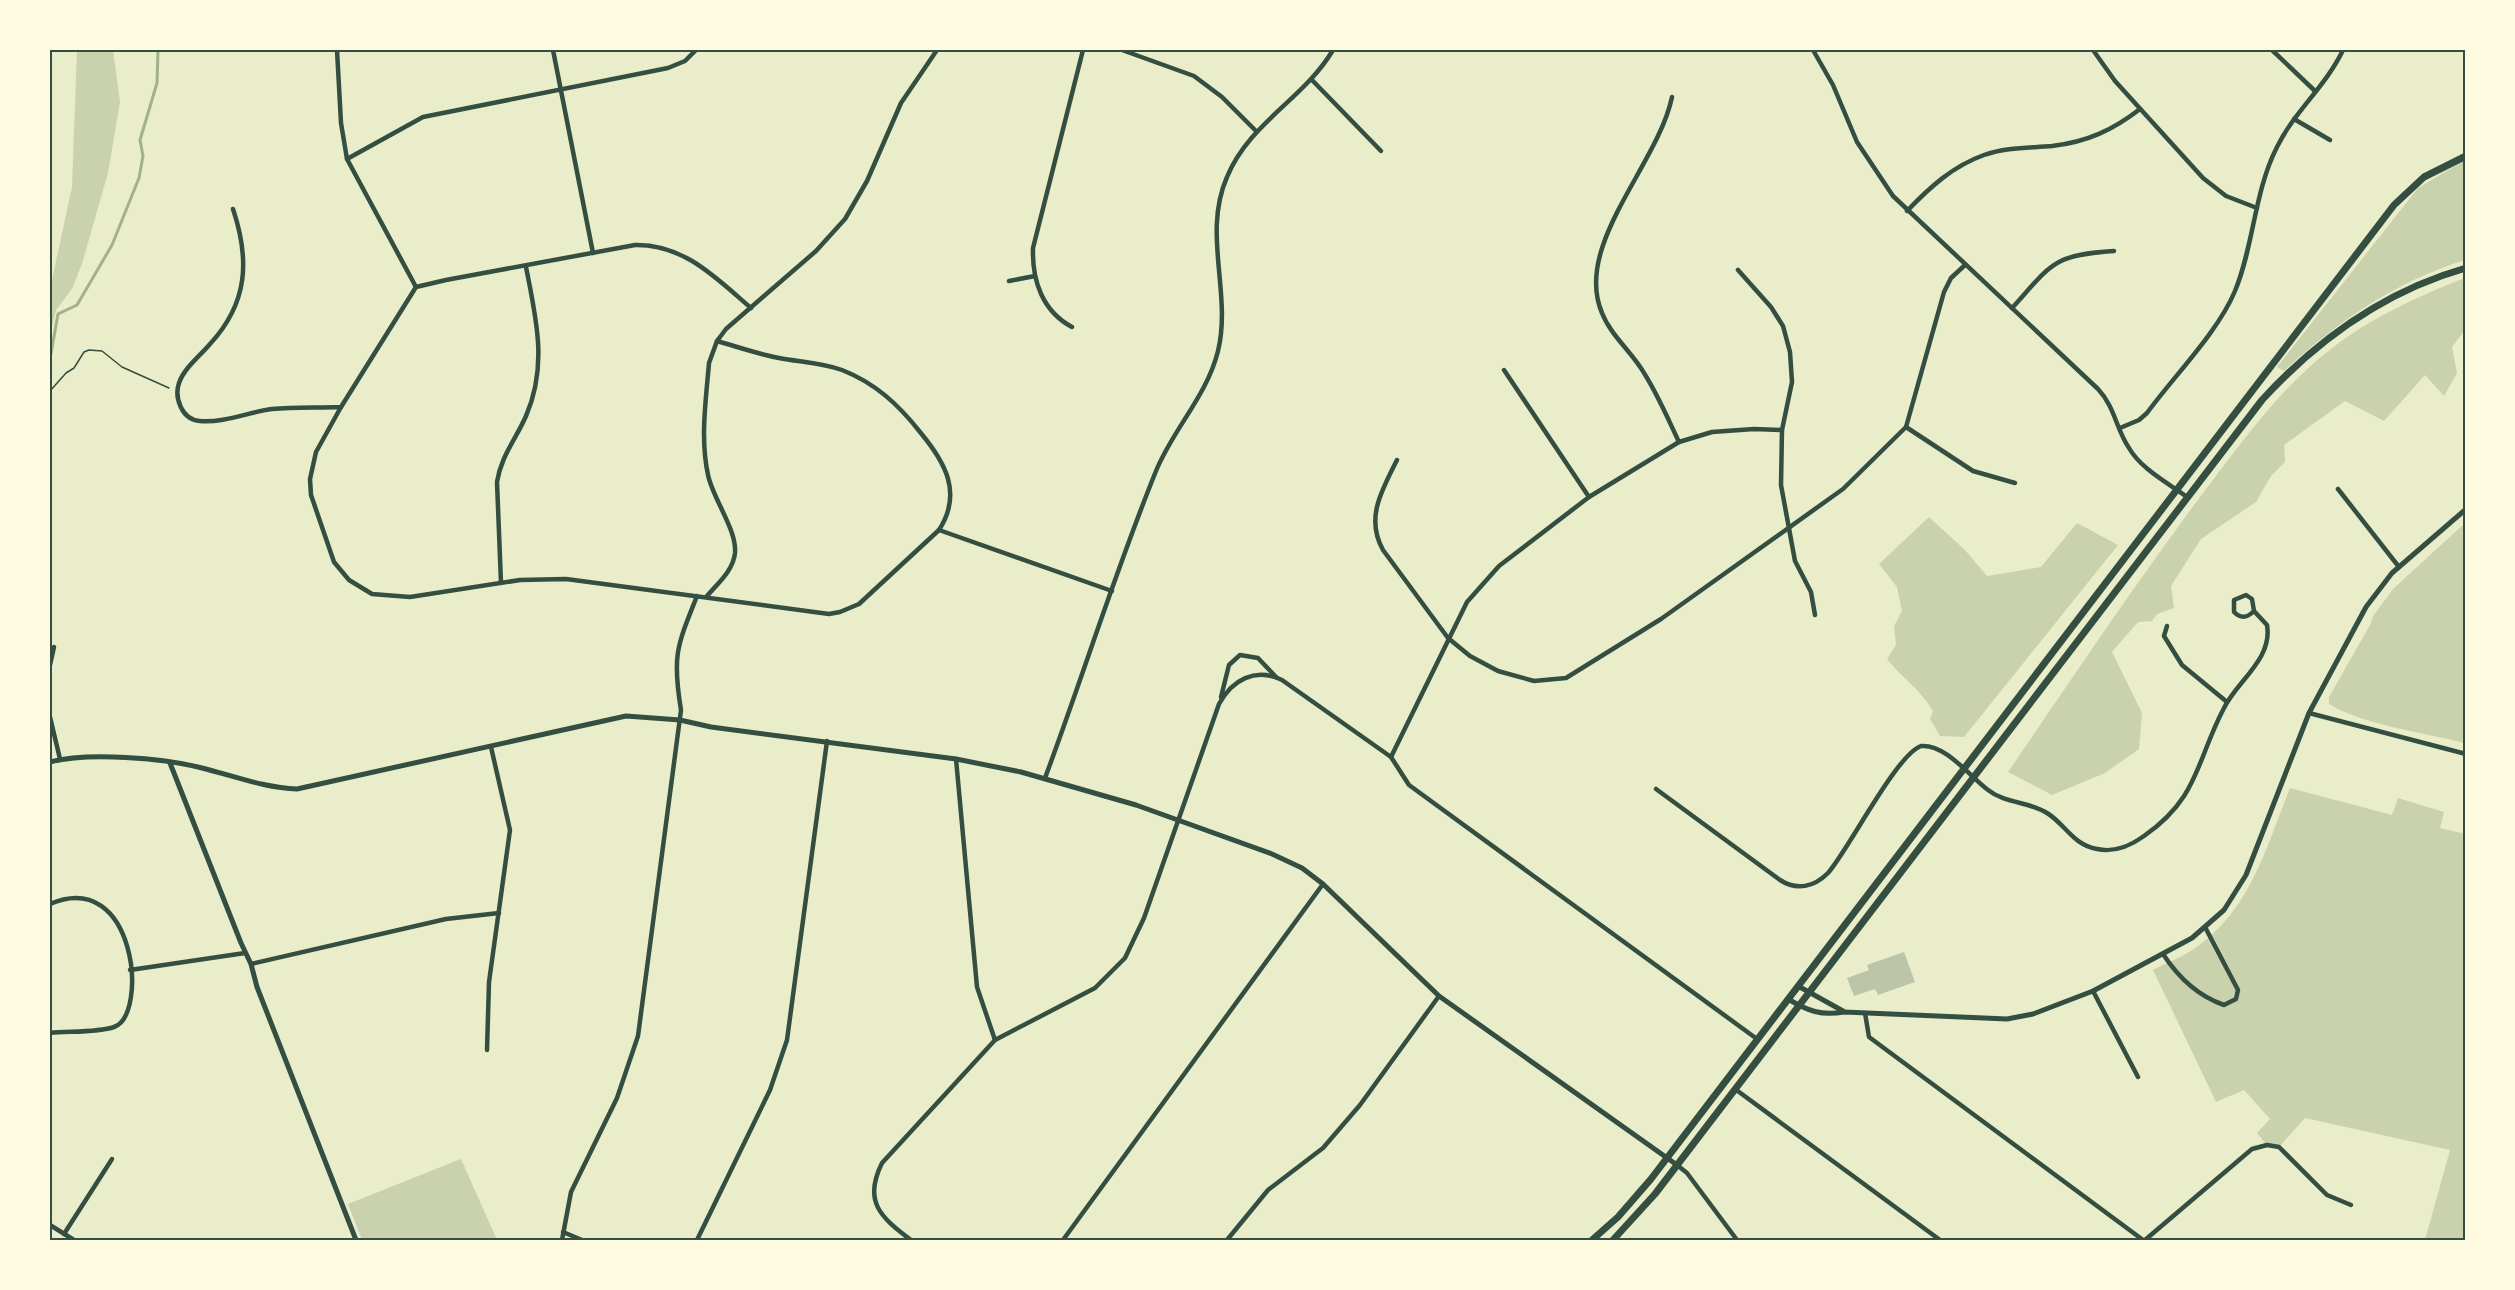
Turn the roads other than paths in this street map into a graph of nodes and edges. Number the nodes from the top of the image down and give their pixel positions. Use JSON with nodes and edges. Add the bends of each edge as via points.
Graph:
{"nodes":[{"id":1,"x":337,"y":50,"type":"edge"},
{"id":2,"x":553,"y":50,"type":"edge"},
{"id":3,"x":696,"y":50,"type":"edge"},
{"id":4,"x":937,"y":50,"type":"edge"},
{"id":5,"x":1083,"y":50,"type":"edge"},
{"id":6,"x":1122,"y":50,"type":"edge"},
{"id":7,"x":1333,"y":50,"type":"edge"},
{"id":8,"x":1813,"y":50,"type":"edge"},
{"id":9,"x":2093,"y":50,"type":"edge"},
{"id":10,"x":2272,"y":50,"type":"edge"},
{"id":11,"x":2343,"y":50,"type":"edge"},
{"id":12,"x":1312,"y":80,"type":"junction"},
{"id":13,"x":561,"y":90,"type":"junction"},
{"id":14,"x":2315,"y":91,"type":"junction"},
{"id":15,"x":1672,"y":97,"type":"dead end"},
{"id":16,"x":2140,"y":109,"type":"junction"},
{"id":17,"x":2294,"y":118,"type":"junction"},
{"id":18,"x":1256,"y":130,"type":"junction"},
{"id":19,"x":2330,"y":140,"type":"dead end"},
{"id":20,"x":1381,"y":151,"type":"dead end"},
{"id":21,"x":2466,"y":156,"type":"edge"},
{"id":22,"x":347,"y":159,"type":"junction"},
{"id":23,"x":2258,"y":208,"type":"junction"},
{"id":24,"x":234,"y":209,"type":"dead end"},
{"id":25,"x":1907,"y":211,"type":"junction"},
{"id":26,"x":2114,"y":251,"type":"dead end"},
{"id":27,"x":593,"y":253,"type":"junction"},
{"id":28,"x":1965,"y":265,"type":"junction"},
{"id":29,"x":526,"y":267,"type":"junction"},
{"id":30,"x":2466,"y":268,"type":"edge"},
{"id":31,"x":1738,"y":270,"type":"dead end"},
{"id":32,"x":1035,"y":276,"type":"junction"},
{"id":33,"x":1010,"y":281,"type":"dead end"},
{"id":34,"x":416,"y":287,"type":"junction"},
{"id":35,"x":751,"y":308,"type":"junction"},
{"id":36,"x":2012,"y":308,"type":"junction"},
{"id":37,"x":1072,"y":327,"type":"dead end"},
{"id":38,"x":717,"y":340,"type":"junction"},
{"id":39,"x":1504,"y":370,"type":"dead end"},
{"id":40,"x":341,"y":407,"type":"junction"},
{"id":41,"x":1906,"y":427,"type":"junction"},
{"id":42,"x":2120,"y":428,"type":"junction"},
{"id":43,"x":1782,"y":430,"type":"junction"},
{"id":44,"x":1679,"y":442,"type":"junction"},
{"id":45,"x":1397,"y":460,"type":"dead end"},
{"id":46,"x":2015,"y":483,"type":"dead end"},
{"id":47,"x":2338,"y":489,"type":"dead end"},
{"id":48,"x":2177,"y":490,"type":"junction"},
{"id":49,"x":1589,"y":497,"type":"junction"},
{"id":50,"x":2187,"y":497,"type":"junction"},
{"id":51,"x":2466,"y":509,"type":"edge"},
{"id":52,"x":1787,"y":527,"type":"junction"},
{"id":53,"x":939,"y":530,"type":"junction"},
{"id":54,"x":2399,"y":567,"type":"junction"},
{"id":55,"x":501,"y":583,"type":"junction"},
{"id":56,"x":1112,"y":591,"type":"junction"},
{"id":57,"x":697,"y":596,"type":"junction"},
{"id":58,"x":707,"y":596,"type":"junction"},
{"id":59,"x":2254,"y":611,"type":"junction"},
{"id":60,"x":1815,"y":615,"type":"dead end"},
{"id":61,"x":2167,"y":626,"type":"dead end"},
{"id":62,"x":1448,"y":638,"type":"junction"},
{"id":63,"x":54,"y":647,"type":"dead end"},
{"id":64,"x":50,"y":665,"type":"edge"},
{"id":65,"x":1276,"y":677,"type":"junction"},
{"id":66,"x":2227,"y":702,"type":"junction"},
{"id":67,"x":1219,"y":704,"type":"junction"},
{"id":68,"x":2309,"y":713,"type":"junction"},
{"id":69,"x":50,"y":717,"type":"edge"},
{"id":70,"x":680,"y":720,"type":"junction"},
{"id":71,"x":827,"y":741,"type":"junction"},
{"id":72,"x":491,"y":747,"type":"junction"},
{"id":73,"x":2466,"y":754,"type":"edge"},
{"id":74,"x":1390,"y":757,"type":"junction"},
{"id":75,"x":60,"y":759,"type":"junction"},
{"id":76,"x":956,"y":759,"type":"junction"},
{"id":77,"x":50,"y":762,"type":"edge"},
{"id":78,"x":170,"y":763,"type":"junction"},
{"id":79,"x":1963,"y":769,"type":"junction"},
{"id":80,"x":1045,"y":778,"type":"junction"},
{"id":81,"x":1973,"y":778,"type":"junction"},
{"id":82,"x":1656,"y":789,"type":"dead end"},
{"id":83,"x":1179,"y":822,"type":"junction"},
{"id":84,"x":1323,"y":884,"type":"junction"},
{"id":85,"x":50,"y":904,"type":"edge"},
{"id":86,"x":499,"y":913,"type":"junction"},
{"id":87,"x":2205,"y":927,"type":"junction"},
{"id":88,"x":245,"y":952,"type":"junction"},
{"id":89,"x":2163,"y":954,"type":"junction"},
{"id":90,"x":251,"y":964,"type":"junction"},
{"id":91,"x":130,"y":970,"type":"junction"},
{"id":92,"x":1797,"y":986,"type":"junction"},
{"id":93,"x":2093,"y":991,"type":"junction"},
{"id":94,"x":1808,"y":993,"type":"junction"},
{"id":95,"x":1439,"y":996,"type":"junction"},
{"id":96,"x":1788,"y":999,"type":"junction"},
{"id":97,"x":1799,"y":1006,"type":"junction"},
{"id":98,"x":1844,"y":1012,"type":"junction"},
{"id":99,"x":1865,"y":1013,"type":"junction"},
{"id":100,"x":50,"y":1033,"type":"edge"},
{"id":101,"x":1757,"y":1039,"type":"junction"},
{"id":102,"x":995,"y":1040,"type":"junction"},
{"id":103,"x":487,"y":1050,"type":"dead end"},
{"id":104,"x":2138,"y":1077,"type":"dead end"},
{"id":105,"x":1735,"y":1089,"type":"junction"},
{"id":106,"x":1666,"y":1158,"type":"junction"},
{"id":107,"x":112,"y":1159,"type":"dead end"},
{"id":108,"x":1677,"y":1165,"type":"junction"},
{"id":109,"x":2351,"y":1205,"type":"dead end"},
{"id":110,"x":50,"y":1225,"type":"edge"},
{"id":111,"x":563,"y":1232,"type":"junction"},
{"id":112,"x":64,"y":1234,"type":"junction"},
{"id":113,"x":74,"y":1240,"type":"edge"},
{"id":114,"x":357,"y":1240,"type":"edge"},
{"id":115,"x":562,"y":1240,"type":"edge"},
{"id":116,"x":582,"y":1240,"type":"edge"},
{"id":117,"x":697,"y":1240,"type":"edge"},
{"id":118,"x":911,"y":1240,"type":"edge"},
{"id":119,"x":1063,"y":1240,"type":"edge"},
{"id":120,"x":1227,"y":1240,"type":"edge"},
{"id":121,"x":1592,"y":1240,"type":"edge"},
{"id":122,"x":1613,"y":1240,"type":"edge"},
{"id":123,"x":1737,"y":1240,"type":"edge"},
{"id":124,"x":1940,"y":1240,"type":"edge"},
{"id":125,"x":2144,"y":1240,"type":"edge"}],
"edges":[{"from":1,"to":22,"type":"street"},
{"from":2,"to":13,"type":"street"},
{"from":3,"to":13,"type":"street","via":[[674,67]]},
{"from":4,"to":35,"type":"street","via":[[901,103],[867,181],[845,219],[816,251]]},
{"from":5,"to":32,"type":"street","via":[[1033,248]]},
{"from":6,"to":18,"type":"street","via":[[1194,76]]},
{"from":7,"to":12,"type":"street"},
{"from":8,"to":25,"type":"street","via":[[1864,154]]},
{"from":9,"to":16,"type":"street"},
{"from":10,"to":14,"type":"street"},
{"from":11,"to":14,"type":"street"},
{"from":12,"to":18,"type":"street"},
{"from":12,"to":20,"type":"street"},
{"from":13,"to":22,"type":"street","via":[[423,117]]},
{"from":13,"to":27,"type":"street"},
{"from":14,"to":17,"type":"street"},
{"from":15,"to":44,"type":"street","via":[[1665,121],[1601,249],[1594,274],[1602,315],[1644,372]]},
{"from":16,"to":23,"type":"street","via":[[2211,185],[2226,196]]},
{"from":16,"to":25,"type":"street","via":[[2111,129],[2085,140],[2007,149],[1974,159],[1945,176]]},
{"from":17,"to":19,"type":"street"},
{"from":17,"to":23,"type":"street","via":[[2271,159]]},
{"from":18,"to":56,"type":"street","via":[[1226,178],[1216,217],[1222,313],[1212,370],[1156,471]]},
{"from":21,"to":48,"type":"main road","via":[[2433,171],[2400,198]]},
{"from":22,"to":34,"type":"street"},
{"from":23,"to":42,"type":"street","via":[[2242,273],[2225,311],[2147,413]]},
{"from":24,"to":40,"type":"street","via":[[245,260],[240,294],[223,328],[184,374],[177,389],[181,408],[199,421],[273,409]]},
{"from":25,"to":28,"type":"street"},
{"from":26,"to":36,"type":"street","via":[[2060,259]]},
{"from":27,"to":29,"type":"street"},
{"from":27,"to":35,"type":"street","via":[[635,245],[665,247],[692,260]]},
{"from":28,"to":36,"type":"street"},
{"from":28,"to":41,"type":"street","via":[[1944,292]]},
{"from":29,"to":34,"type":"street"},
{"from":29,"to":55,"type":"street","via":[[538,326],[540,364],[532,403],[499,469]]},
{"from":30,"to":50,"type":"main road","via":[[2429,280],[2380,304],[2313,350],[2262,400]]},
{"from":31,"to":43,"type":"street","via":[[1772,307],[1783,326],[1792,382]]},
{"from":32,"to":33,"type":"street"},
{"from":32,"to":37,"type":"street","via":[[1048,307]]},
{"from":34,"to":40,"type":"street"},
{"from":35,"to":38,"type":"street"},
{"from":36,"to":42,"type":"street","via":[[2103,394]]},
{"from":38,"to":53,"type":"street","via":[[841,370],[891,399],[939,455],[947,471],[951,496]]},
{"from":38,"to":58,"type":"street","via":[[708,363],[705,455],[713,492],[730,529],[735,552],[730,570]]},
{"from":39,"to":49,"type":"street"},
{"from":40,"to":55,"type":"street","via":[[316,452],[310,479],[318,520],[341,572],[359,588],[390,597]]},
{"from":41,"to":46,"type":"street","via":[[1973,471]]},
{"from":41,"to":52,"type":"street","via":[[1843,489]]},
{"from":42,"to":48,"type":"street","via":[[2133,455]]},
{"from":43,"to":44,"type":"street","via":[[1712,432]]},
{"from":43,"to":52,"type":"street","via":[[1781,485]]},
{"from":44,"to":49,"type":"street"},
{"from":45,"to":62,"type":"street","via":[[1378,497],[1376,533],[1383,550]]},
{"from":47,"to":54,"type":"street"},
{"from":48,"to":50,"type":"street"},
{"from":48,"to":79,"type":"main road"},
{"from":49,"to":62,"type":"street","via":[[1499,566],[1467,602]]},
{"from":50,"to":81,"type":"main road"},
{"from":51,"to":54,"type":"street"},
{"from":52,"to":60,"type":"street","via":[[1795,561],[1811,592]]},
{"from":52,"to":62,"type":"street","via":[[1661,619],[1566,678],[1533,681],[1498,671]]},
{"from":53,"to":56,"type":"street"},
{"from":53,"to":58,"type":"street","via":[[859,604],[840,612],[829,614]]},
{"from":54,"to":68,"type":"street","via":[[2366,607]]},
{"from":55,"to":57,"type":"street","via":[[566,579]]},
{"from":56,"to":80,"type":"street"},
{"from":57,"to":58,"type":"street"},
{"from":57,"to":70,"type":"street","via":[[676,653]]},
{"from":59,"to":59,"type":"street","via":[[2238,616],[2234,600],[2246,595],[2252,599]]},
{"from":59,"to":66,"type":"street","via":[[2267,626],[2267,642],[2253,669]]},
{"from":61,"to":66,"type":"street","via":[[2164,636],[2176,658]]},
{"from":62,"to":74,"type":"street"},
{"from":63,"to":64,"type":"street"},
{"from":65,"to":67,"type":"street","via":[[1246,677],[1229,687]]},
{"from":65,"to":67,"type":"street","via":[[1258,658],[1240,656],[1229,665]]},
{"from":65,"to":74,"type":"street"},
{"from":66,"to":81,"type":"street","via":[[2184,799],[2162,823],[2123,848],[2102,850],[2084,845],[2049,814],[2002,799]]},
{"from":67,"to":83,"type":"street"},
{"from":68,"to":73,"type":"street"},
{"from":68,"to":87,"type":"street","via":[[2246,875],[2224,910]]},
{"from":69,"to":75,"type":"street"},
{"from":70,"to":71,"type":"street"},
{"from":70,"to":72,"type":"street","via":[[612,718]]},
{"from":70,"to":111,"type":"street","via":[[638,1036],[617,1098],[571,1192]]},
{"from":71,"to":76,"type":"street"},
{"from":71,"to":117,"type":"street","via":[[787,1040],[770,1090]]},
{"from":72,"to":78,"type":"street","via":[[297,789]]},
{"from":72,"to":86,"type":"street","via":[[510,830]]},
{"from":74,"to":101,"type":"street","via":[[1409,785]]},
{"from":75,"to":77,"type":"street"},
{"from":75,"to":78,"type":"street","via":[[99,757]]},
{"from":76,"to":80,"type":"street"},
{"from":76,"to":102,"type":"street","via":[[976,987]]},
{"from":78,"to":88,"type":"street"},
{"from":79,"to":81,"type":"street"},
{"from":79,"to":82,"type":"street","via":[[1930,746],[1914,750],[1832,869],[1819,882],[1807,886],[1780,880]]},
{"from":79,"to":92,"type":"main road"},
{"from":80,"to":83,"type":"street"},
{"from":81,"to":94,"type":"main road"},
{"from":83,"to":84,"type":"street","via":[[1272,854],[1302,868]]},
{"from":83,"to":102,"type":"street","via":[[1125,958],[1095,988]]},
{"from":84,"to":95,"type":"street"},
{"from":84,"to":119,"type":"street"},
{"from":85,"to":91,"type":"street","via":[[86,900],[108,911],[122,928]]},
{"from":86,"to":90,"type":"street","via":[[446,919]]},
{"from":86,"to":103,"type":"street","via":[[486,1010]]},
{"from":87,"to":89,"type":"street"},
{"from":87,"to":89,"type":"street","via":[[2238,990],[2236,999],[2224,1005],[2201,995]]},
{"from":88,"to":90,"type":"street"},
{"from":88,"to":91,"type":"street"},
{"from":89,"to":93,"type":"street"},
{"from":90,"to":114,"type":"street"},
{"from":91,"to":100,"type":"street","via":[[130,1009],[121,1023],[115,1027]]},
{"from":92,"to":94,"type":"street"},
{"from":92,"to":96,"type":"main road"},
{"from":93,"to":99,"type":"street","via":[[2033,1014],[2007,1019]]},
{"from":93,"to":104,"type":"street"},
{"from":94,"to":97,"type":"main road"},
{"from":94,"to":98,"type":"street"},
{"from":95,"to":106,"type":"street"},
{"from":95,"to":120,"type":"street","via":[[1360,1105],[1323,1148],[1268,1190]]},
{"from":96,"to":97,"type":"street"},
{"from":96,"to":101,"type":"main road"},
{"from":97,"to":98,"type":"street","via":[[1820,1014]]},
{"from":97,"to":105,"type":"main road"},
{"from":98,"to":99,"type":"street"},
{"from":99,"to":125,"type":"street","via":[[1869,1036]]},
{"from":101,"to":106,"type":"main road"},
{"from":102,"to":118,"type":"street","via":[[882,1162],[873,1181],[873,1197],[890,1225]]},
{"from":105,"to":108,"type":"main road"},
{"from":105,"to":124,"type":"street"},
{"from":106,"to":108,"type":"street"},
{"from":106,"to":121,"type":"main road","via":[[1630,1203]]},
{"from":107,"to":112,"type":"street"},
{"from":108,"to":122,"type":"main road"},
{"from":108,"to":123,"type":"street"},
{"from":109,"to":125,"type":"street","via":[[2327,1195],[2279,1147],[2267,1144],[2252,1149]]},
{"from":110,"to":112,"type":"street"},
{"from":111,"to":115,"type":"street"},
{"from":111,"to":116,"type":"street"},
{"from":112,"to":113,"type":"street"}]}
